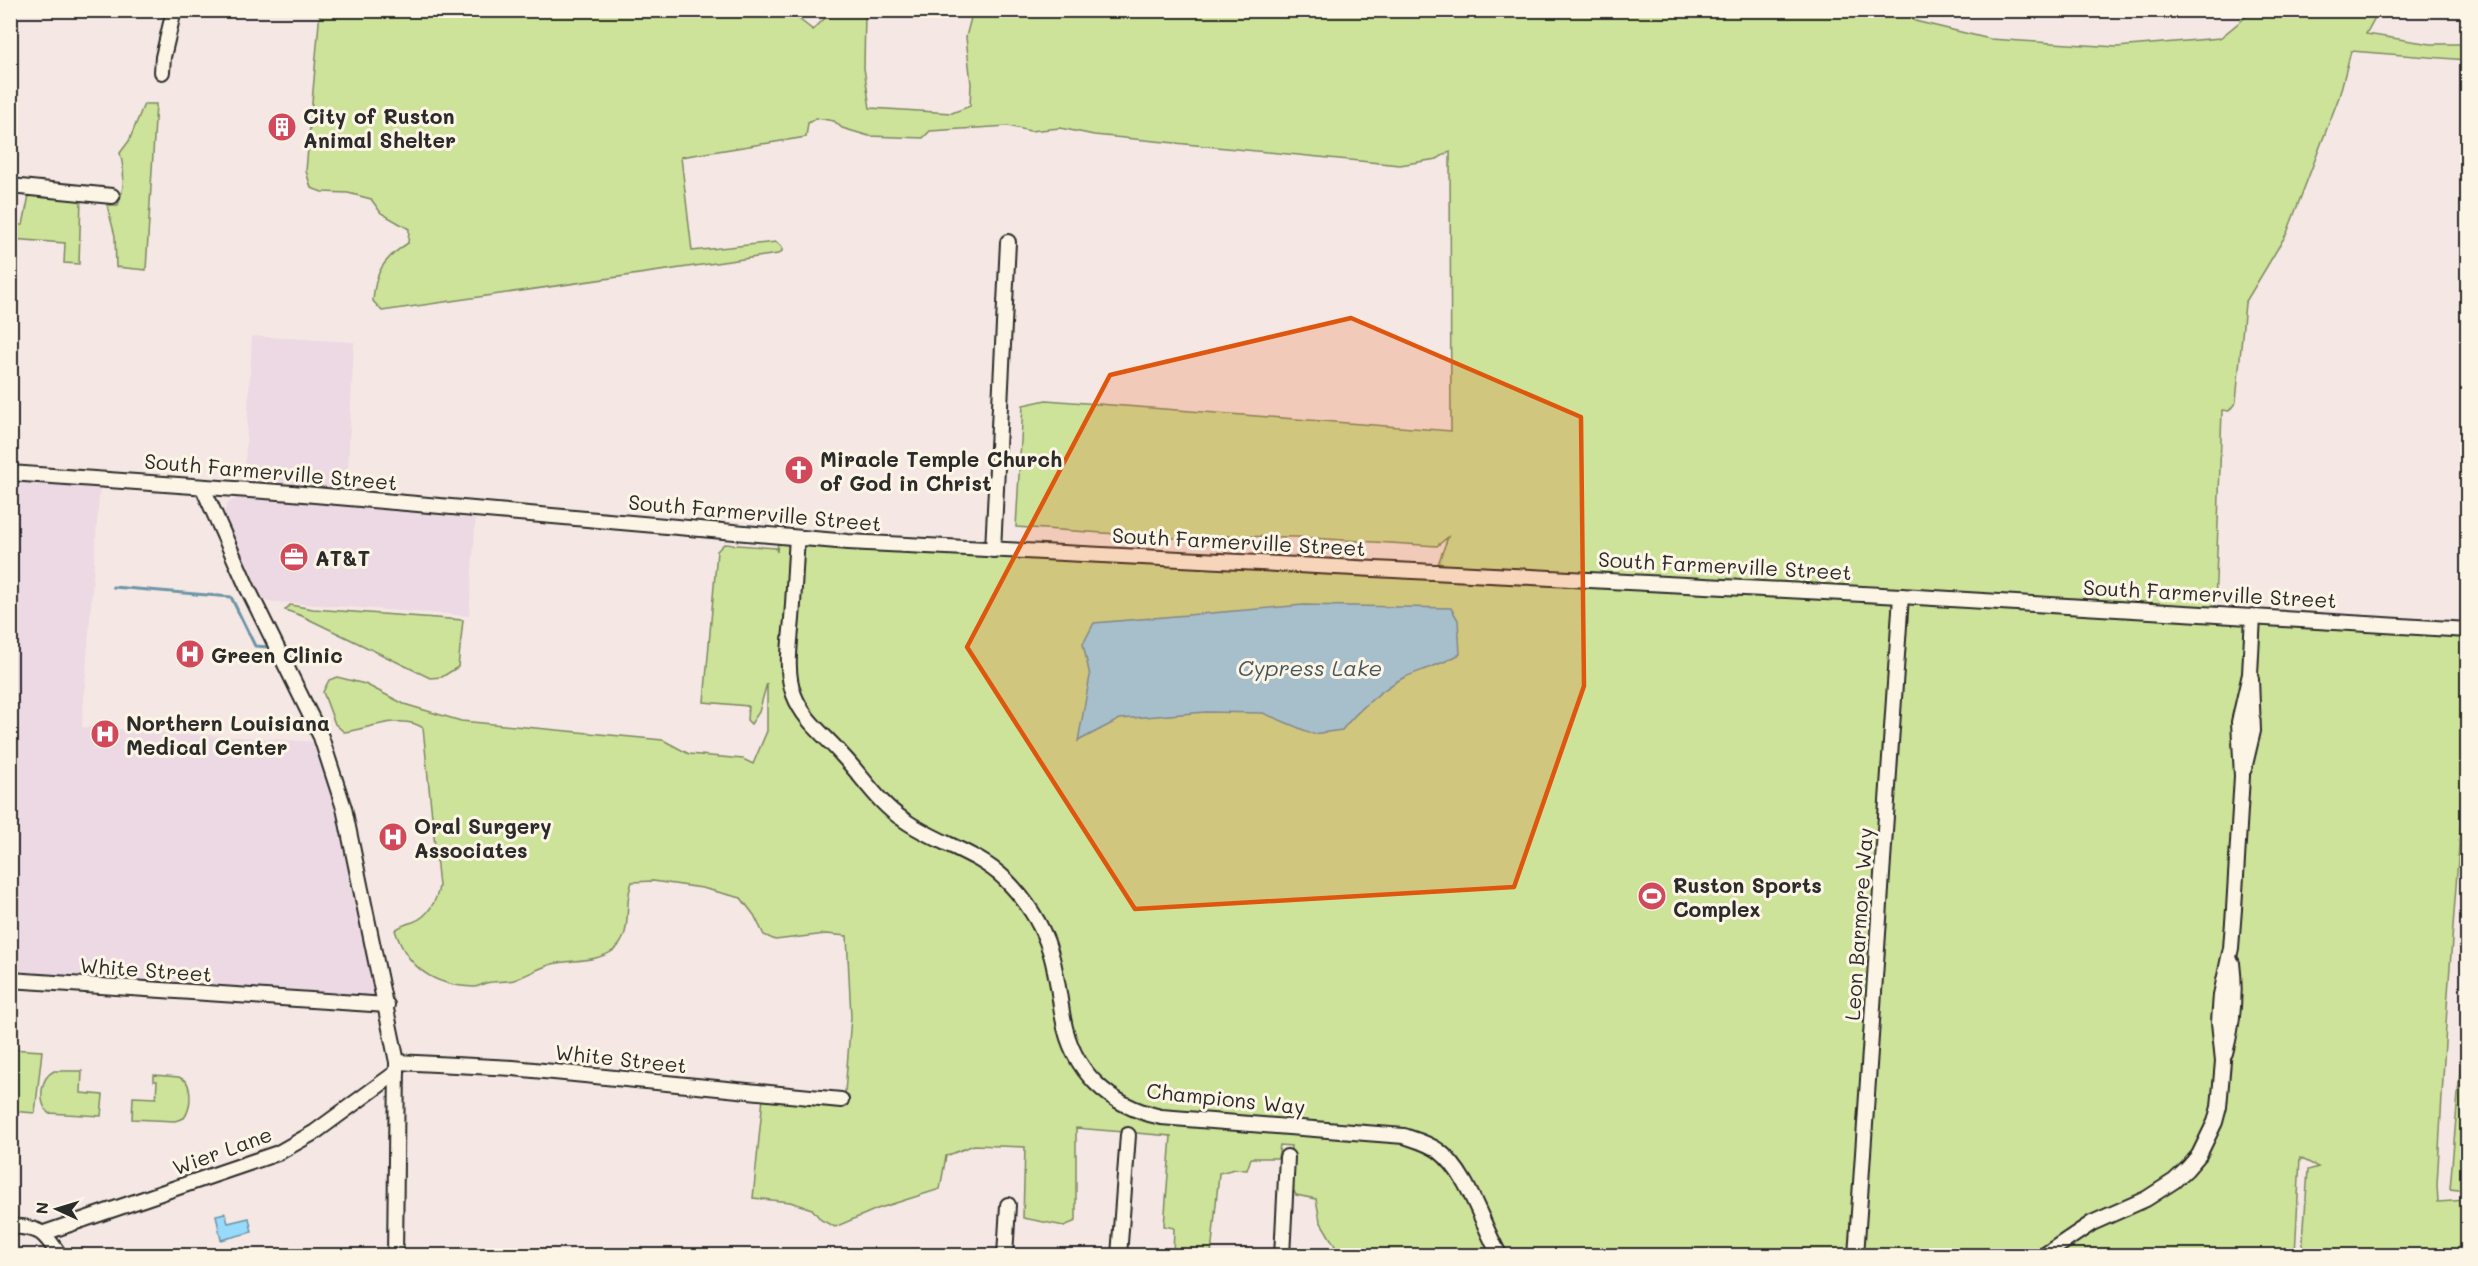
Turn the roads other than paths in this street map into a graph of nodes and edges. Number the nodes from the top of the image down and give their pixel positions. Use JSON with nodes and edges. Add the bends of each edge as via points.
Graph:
{"nodes":[{"id":1,"x":174,"y":10,"type":"edge"},
{"id":2,"x":162,"y":72,"type":"dead end"},
{"id":3,"x":10,"y":186,"type":"edge"},
{"id":4,"x":112,"y":196,"type":"dead end"},
{"id":5,"x":1008,"y":242,"type":"dead end"},
{"id":6,"x":10,"y":473,"type":"edge"},
{"id":7,"x":203,"y":488,"type":"junction"},
{"id":8,"x":797,"y":538,"type":"junction"},
{"id":9,"x":993,"y":550,"type":"junction"},
{"id":10,"x":1901,"y":596,"type":"junction"},
{"id":11,"x":2253,"y":616,"type":"junction"},
{"id":12,"x":2468,"y":630,"type":"edge"},
{"id":13,"x":10,"y":980,"type":"edge"},
{"id":14,"x":387,"y":1005,"type":"junction"},
{"id":15,"x":397,"y":1067,"type":"junction"},
{"id":16,"x":841,"y":1100,"type":"dead end"},
{"id":17,"x":1128,"y":1134,"type":"dead end"},
{"id":18,"x":1287,"y":1157,"type":"dead end"},
{"id":19,"x":1008,"y":1204,"type":"dead end"},
{"id":20,"x":10,"y":1226,"type":"edge"},
{"id":21,"x":44,"y":1233,"type":"junction"},
{"id":22,"x":60,"y":1256,"type":"edge"},
{"id":23,"x":395,"y":1256,"type":"edge"},
{"id":24,"x":1005,"y":1256,"type":"edge"},
{"id":25,"x":1119,"y":1256,"type":"edge"},
{"id":26,"x":1282,"y":1256,"type":"edge"},
{"id":27,"x":1500,"y":1256,"type":"edge"},
{"id":28,"x":1856,"y":1256,"type":"edge"},
{"id":29,"x":2043,"y":1256,"type":"edge"}],
"edges":[{"from":1,"to":2,"type":"street"},
{"from":3,"to":4,"type":"street"},
{"from":5,"to":9,"type":"street"},
{"from":6,"to":7,"type":"street","name":"South Farmerville Street"},
{"from":7,"to":8,"type":"street","name":"South Farmerville Street"},
{"from":7,"to":14,"type":"street","via":[[323,741],[344,808]]},
{"from":8,"to":9,"type":"street","name":"South Farmerville Street"},
{"from":8,"to":27,"type":"street","name":"Champions Way","via":[[789,663],[794,695],[802,712],[884,805],[924,832],[984,863],[1013,888],[1046,938],[1069,1042],[1091,1082],[1127,1107],[1161,1117],[1393,1135],[1423,1142],[1439,1151],[1457,1171]]},
{"from":9,"to":10,"type":"street","name":"South Farmerville Street"},
{"from":10,"to":11,"type":"street","name":"South Farmerville Street"},
{"from":10,"to":28,"type":"street","name":"Leon Barmore Way"},
{"from":11,"to":12,"type":"street","name":"South Farmerville Street"},
{"from":11,"to":29,"type":"street","via":[[2250,674],[2240,722],[2242,776],[2231,948],[2221,995],[2223,1061],[2215,1122],[2187,1169],[2160,1192],[2092,1223]]},
{"from":13,"to":14,"type":"street","name":"White Street"},
{"from":14,"to":15,"type":"street"},
{"from":15,"to":16,"type":"street","name":"White Street","via":[[513,1068]]},
{"from":15,"to":21,"type":"street","name":"Wier Lane","via":[[315,1132],[278,1153]]},
{"from":15,"to":23,"type":"street"},
{"from":17,"to":25,"type":"street"},
{"from":18,"to":26,"type":"street"},
{"from":19,"to":24,"type":"street"},
{"from":20,"to":21,"type":"street"},
{"from":21,"to":22,"type":"street"}]}
